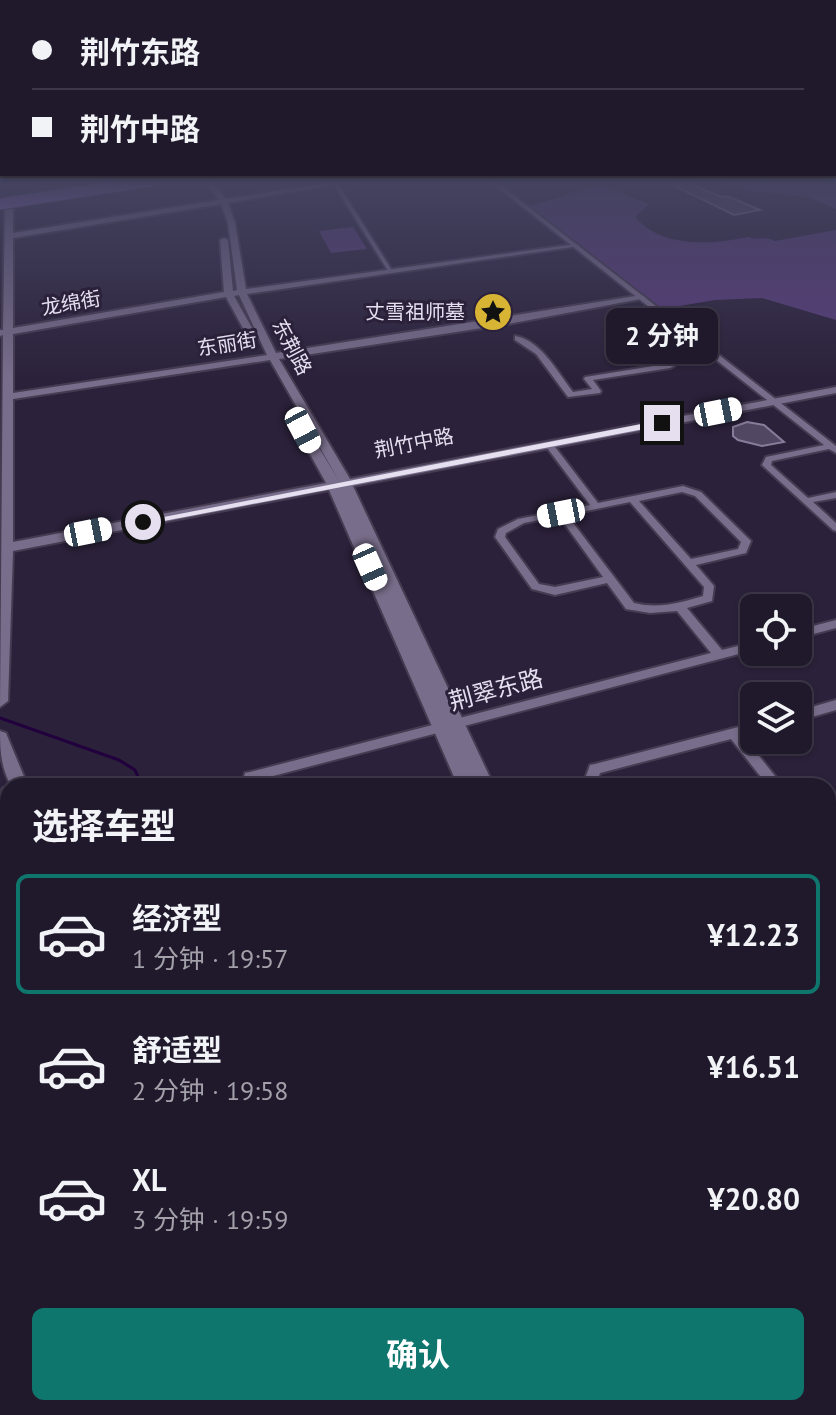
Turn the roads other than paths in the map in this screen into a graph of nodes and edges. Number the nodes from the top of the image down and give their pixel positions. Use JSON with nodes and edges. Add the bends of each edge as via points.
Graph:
{"nodes":[{"id":1,"x":10,"y":247,"type":"edge"},
{"id":2,"x":229,"y":247,"type":"edge"},
{"id":3,"x":376,"y":247,"type":"edge"},
{"id":4,"x":568,"y":247,"type":"edge"},
{"id":5,"x":577,"y":247,"type":"edge"},
{"id":6,"x":391,"y":271,"type":"junction"},
{"id":7,"x":235,"y":293,"type":"junction"},
{"id":8,"x":642,"y":298,"type":"junction"},
{"id":9,"x":3,"y":333,"type":"edge"},
{"id":10,"x":518,"y":338,"type":"dead end"},
{"id":11,"x":711,"y":353,"type":"junction"},
{"id":12,"x":268,"y":356,"type":"junction"},
{"id":13,"x":836,"y":387,"type":"edge"},
{"id":14,"x":8,"y":397,"type":"junction"},
{"id":15,"x":772,"y":399,"type":"junction"},
{"id":16,"x":549,"y":445,"type":"junction"},
{"id":17,"x":833,"y":448,"type":"edge"},
{"id":18,"x":338,"y":482,"type":"junction"},
{"id":19,"x":836,"y":495,"type":"edge"},
{"id":20,"x":633,"y":500,"type":"junction"},
{"id":21,"x":806,"y":501,"type":"junction"},
{"id":22,"x":596,"y":506,"type":"junction"},
{"id":23,"x":561,"y":513,"type":"junction"},
{"id":24,"x":836,"y":528,"type":"edge"},
{"id":25,"x":2,"y":544,"type":"edge"},
{"id":26,"x":689,"y":563,"type":"junction"},
{"id":27,"x":609,"y":579,"type":"junction"},
{"id":28,"x":680,"y":607,"type":"junction"},
{"id":29,"x":836,"y":624,"type":"edge"},
{"id":30,"x":812,"y":630,"type":"edge"},
{"id":31,"x":740,"y":650,"type":"edge"},
{"id":32,"x":719,"y":655,"type":"junction"},
{"id":33,"x":0,"y":701,"type":"edge"},
{"id":34,"x":836,"y":705,"type":"edge"},
{"id":35,"x":812,"y":712,"type":"edge"},
{"id":36,"x":455,"y":723,"type":"junction"},
{"id":37,"x":441,"y":727,"type":"junction"},
{"id":38,"x":740,"y":732,"type":"edge"},
{"id":39,"x":734,"y":734,"type":"junction"},
{"id":40,"x":0,"y":738,"type":"edge"},
{"id":41,"x":250,"y":777,"type":"dead end"},
{"id":42,"x":10,"y":778,"type":"edge"},
{"id":43,"x":463,"y":778,"type":"edge"},
{"id":44,"x":481,"y":778,"type":"edge"},
{"id":45,"x":593,"y":778,"type":"edge"},
{"id":46,"x":767,"y":778,"type":"edge"}],
"edges":[{"from":1,"to":9,"type":"street"},
{"from":2,"to":7,"type":"street","name":"东荆路"},
{"from":3,"to":6,"type":"street"},
{"from":4,"to":6,"type":"street","name":"龙绵街"},
{"from":5,"to":8,"type":"street"},
{"from":6,"to":7,"type":"street","name":"龙绵街"},
{"from":7,"to":9,"type":"street","name":"龙绵街"},
{"from":7,"to":12,"type":"street","name":"东荆路"},
{"from":8,"to":11,"type":"street"},
{"from":8,"to":12,"type":"street","name":"东丽街"},
{"from":9,"to":14,"type":"street"},
{"from":10,"to":11,"type":"street","via":[[539,352],[571,395],[597,391],[588,379],[670,366],[668,360]]},
{"from":11,"to":15,"type":"street"},
{"from":12,"to":14,"type":"street","name":"东丽街"},
{"from":12,"to":18,"type":"street","name":"东荆路"},
{"from":13,"to":15,"type":"street","name":"荆竹中路"},
{"from":14,"to":25,"type":"street"},
{"from":15,"to":16,"type":"street","name":"荆竹中路"},
{"from":15,"to":17,"type":"street"},
{"from":15,"to":18,"type":"street","name":"荆竹中路"},
{"from":16,"to":18,"type":"street","name":"荆竹中路"},
{"from":16,"to":22,"type":"street"},
{"from":17,"to":21,"type":"street","via":[[769,459],[766,465]]},
{"from":18,"to":25,"type":"street"},
{"from":18,"to":36,"type":"street","name":"东荆路"},
{"from":18,"to":37,"type":"street","name":"东荆路"},
{"from":19,"to":21,"type":"street"},
{"from":20,"to":22,"type":"street"},
{"from":20,"to":26,"type":"street"},
{"from":20,"to":26,"type":"street","via":[[691,491],[746,541],[742,551]]},
{"from":21,"to":24,"type":"street"},
{"from":22,"to":23,"type":"street"},
{"from":23,"to":27,"type":"street"},
{"from":23,"to":27,"type":"street","via":[[510,524],[500,537],[536,587],[555,591]]},
{"from":25,"to":33,"type":"street"},
{"from":26,"to":28,"type":"street","via":[[709,586],[708,598]]},
{"from":27,"to":28,"type":"street","via":[[630,606],[648,612]]},
{"from":28,"to":32,"type":"street"},
{"from":29,"to":30,"type":"street"},
{"from":31,"to":32,"type":"street","name":"荆翠东路"},
{"from":32,"to":36,"type":"street","name":"荆翠东路"},
{"from":34,"to":35,"type":"street"},
{"from":36,"to":37,"type":"street","name":"荆翠东路"},
{"from":36,"to":44,"type":"street","name":"东荆路"},
{"from":37,"to":41,"type":"street","name":"荆翠东路"},
{"from":37,"to":43,"type":"street","name":"东荆路"},
{"from":38,"to":39,"type":"street"},
{"from":39,"to":45,"type":"street","via":[[595,769]]},
{"from":39,"to":46,"type":"street"},
{"from":40,"to":42,"type":"street"}]}
